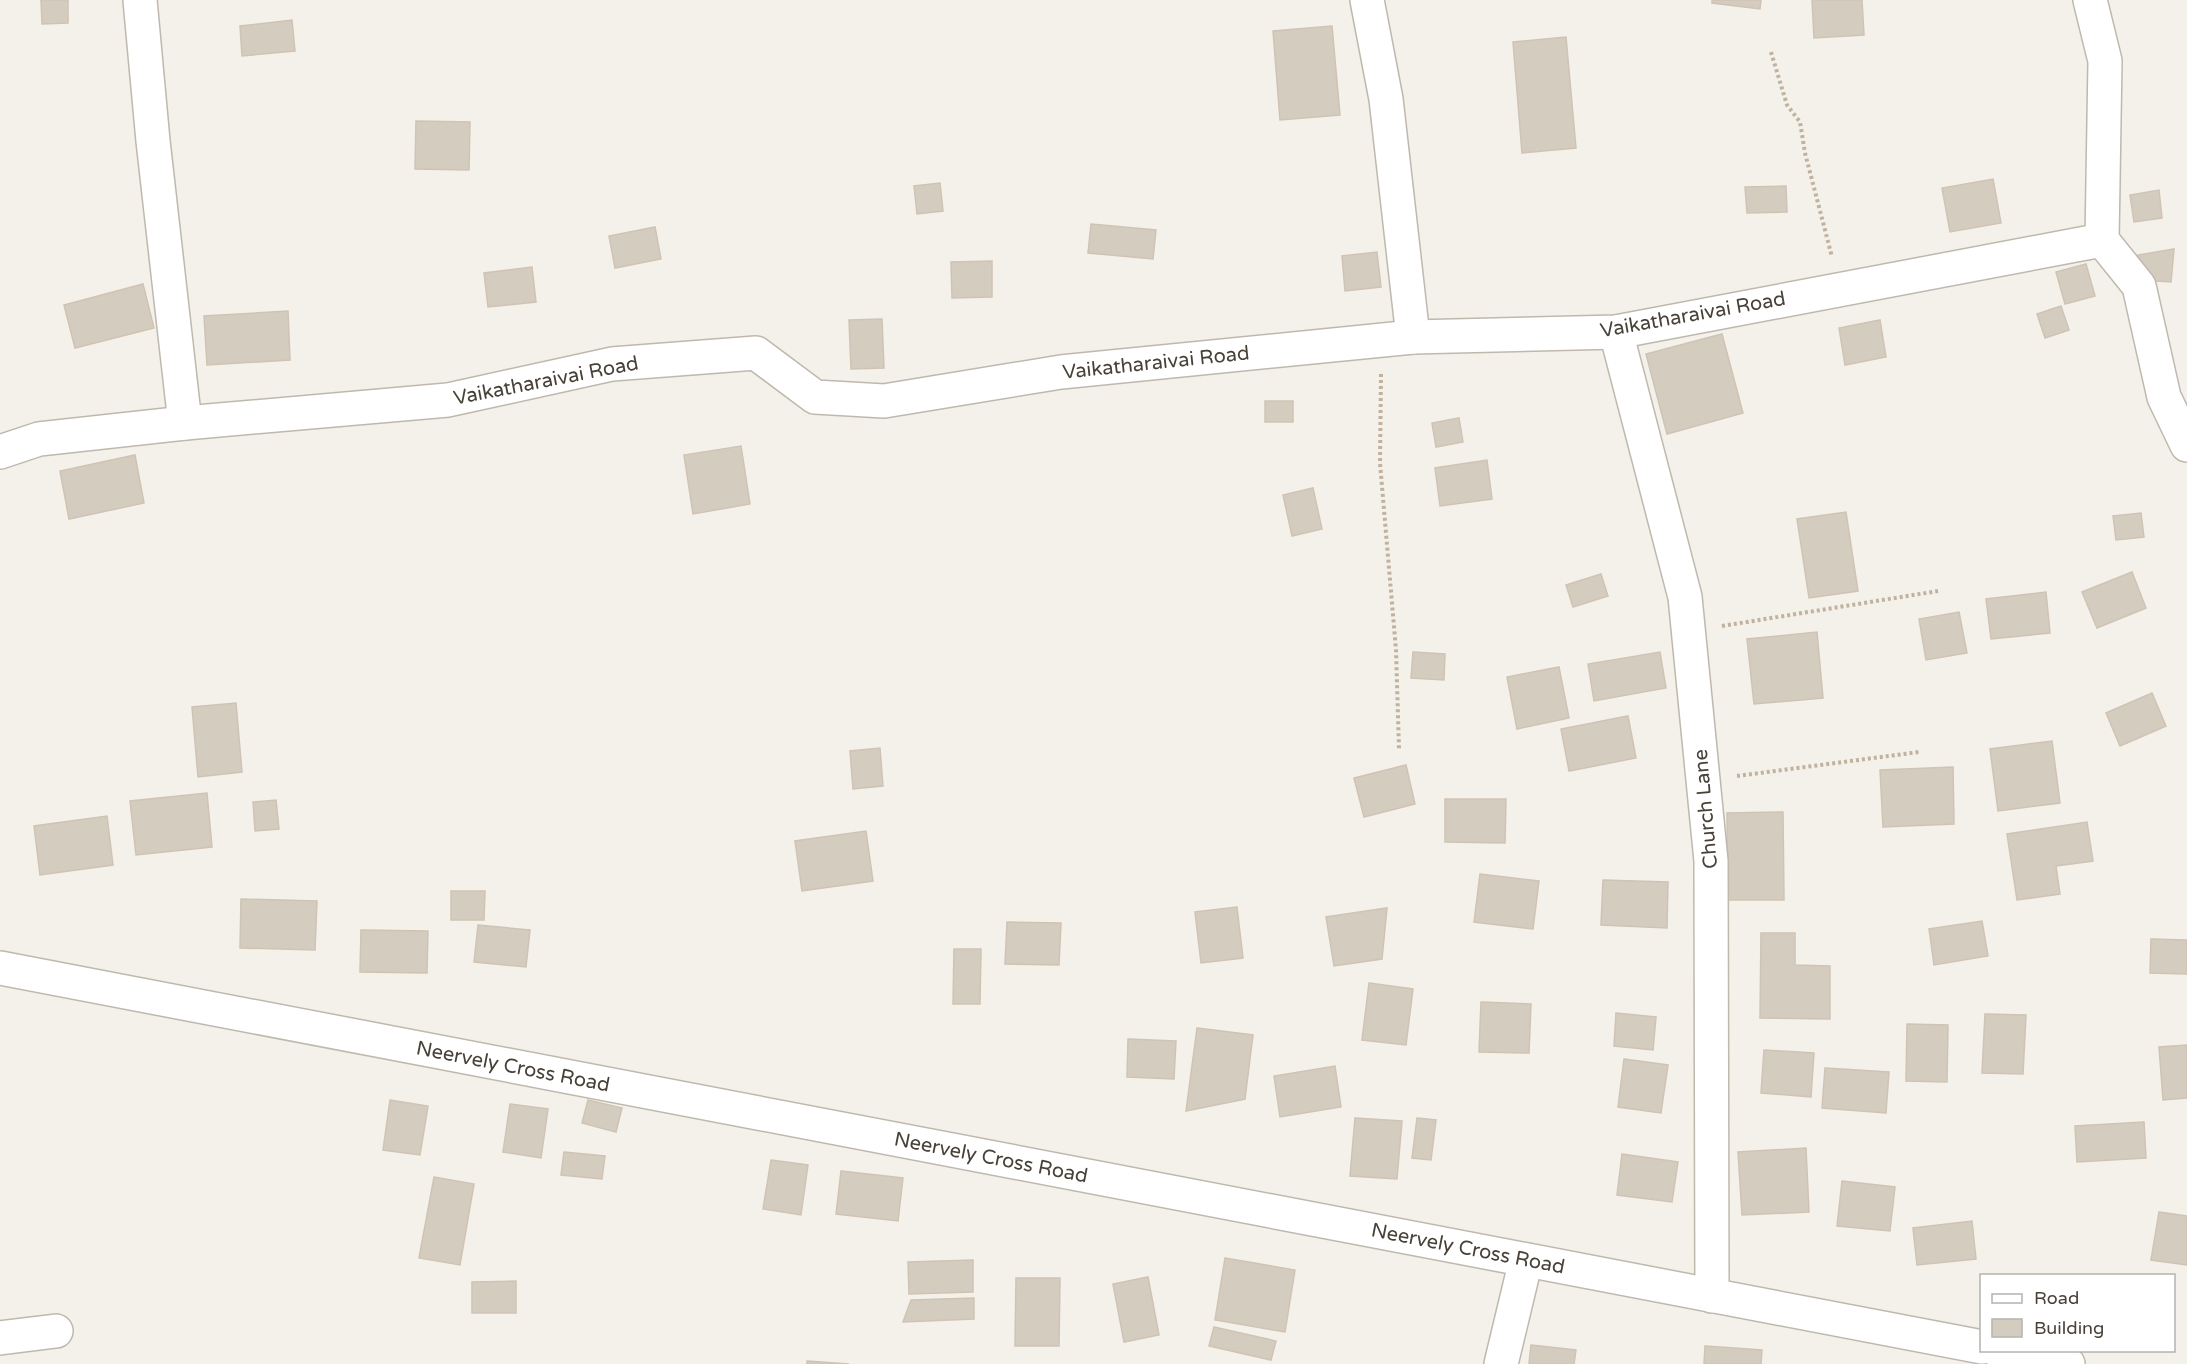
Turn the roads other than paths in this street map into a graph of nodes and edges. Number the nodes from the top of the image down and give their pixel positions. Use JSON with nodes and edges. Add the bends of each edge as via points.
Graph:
{"nodes":[{"id":1,"x":140,"y":0,"type":"edge"},
{"id":2,"x":1367,"y":0,"type":"edge"},
{"id":3,"x":2090,"y":0,"type":"edge"},
{"id":4,"x":2102,"y":240,"type":"junction"},
{"id":5,"x":1616,"y":332,"type":"junction"},
{"id":6,"x":1397,"y":339,"type":"junction"},
{"id":7,"x":185,"y":423,"type":"junction"},
{"id":8,"x":2187,"y":445,"type":"edge"},
{"id":9,"x":0,"y":452,"type":"edge"},
{"id":10,"x":0,"y":968,"type":"edge"},
{"id":11,"x":1526,"y":1260,"type":"junction"},
{"id":12,"x":1712,"y":1296,"type":"junction"},
{"id":13,"x":56,"y":1331,"type":"dead end"},
{"id":14,"x":0,"y":1338,"type":"edge"},
{"id":15,"x":1980,"y":1347,"type":"edge"},
{"id":16,"x":2007,"y":1352,"type":"edge"},
{"id":17,"x":1502,"y":1364,"type":"edge"},
{"id":18,"x":2068,"y":1364,"type":"edge"}],
"edges":[{"from":1,"to":7,"type":"street"},
{"from":2,"to":6,"type":"street","via":[[1386,99]]},
{"from":3,"to":4,"type":"street","via":[[2105,61]]},
{"from":4,"to":5,"type":"street","name":"Vaikatharaivai Road"},
{"from":4,"to":8,"type":"street","via":[[2139,286],[2164,397]]},
{"from":5,"to":6,"type":"street","name":"Vaikatharaivai Road"},
{"from":5,"to":12,"type":"street","name":"Church Lane","via":[[1685,597],[1704,780],[1712,861]]},
{"from":6,"to":7,"type":"street","name":"Vaikatharaivai Road","via":[[1060,372],[884,401],[814,398],[756,353],[612,364],[448,400]]},
{"from":7,"to":9,"type":"street","name":"Vaikatharaivai Road","via":[[39,439]]},
{"from":10,"to":11,"type":"street","name":"Neervely Cross Road"},
{"from":11,"to":12,"type":"street","name":"Neervely Cross Road"},
{"from":11,"to":17,"type":"street"},
{"from":12,"to":15,"type":"street","name":"Neervely Cross Road"},
{"from":13,"to":14,"type":"street"},
{"from":16,"to":18,"type":"street"}]}
